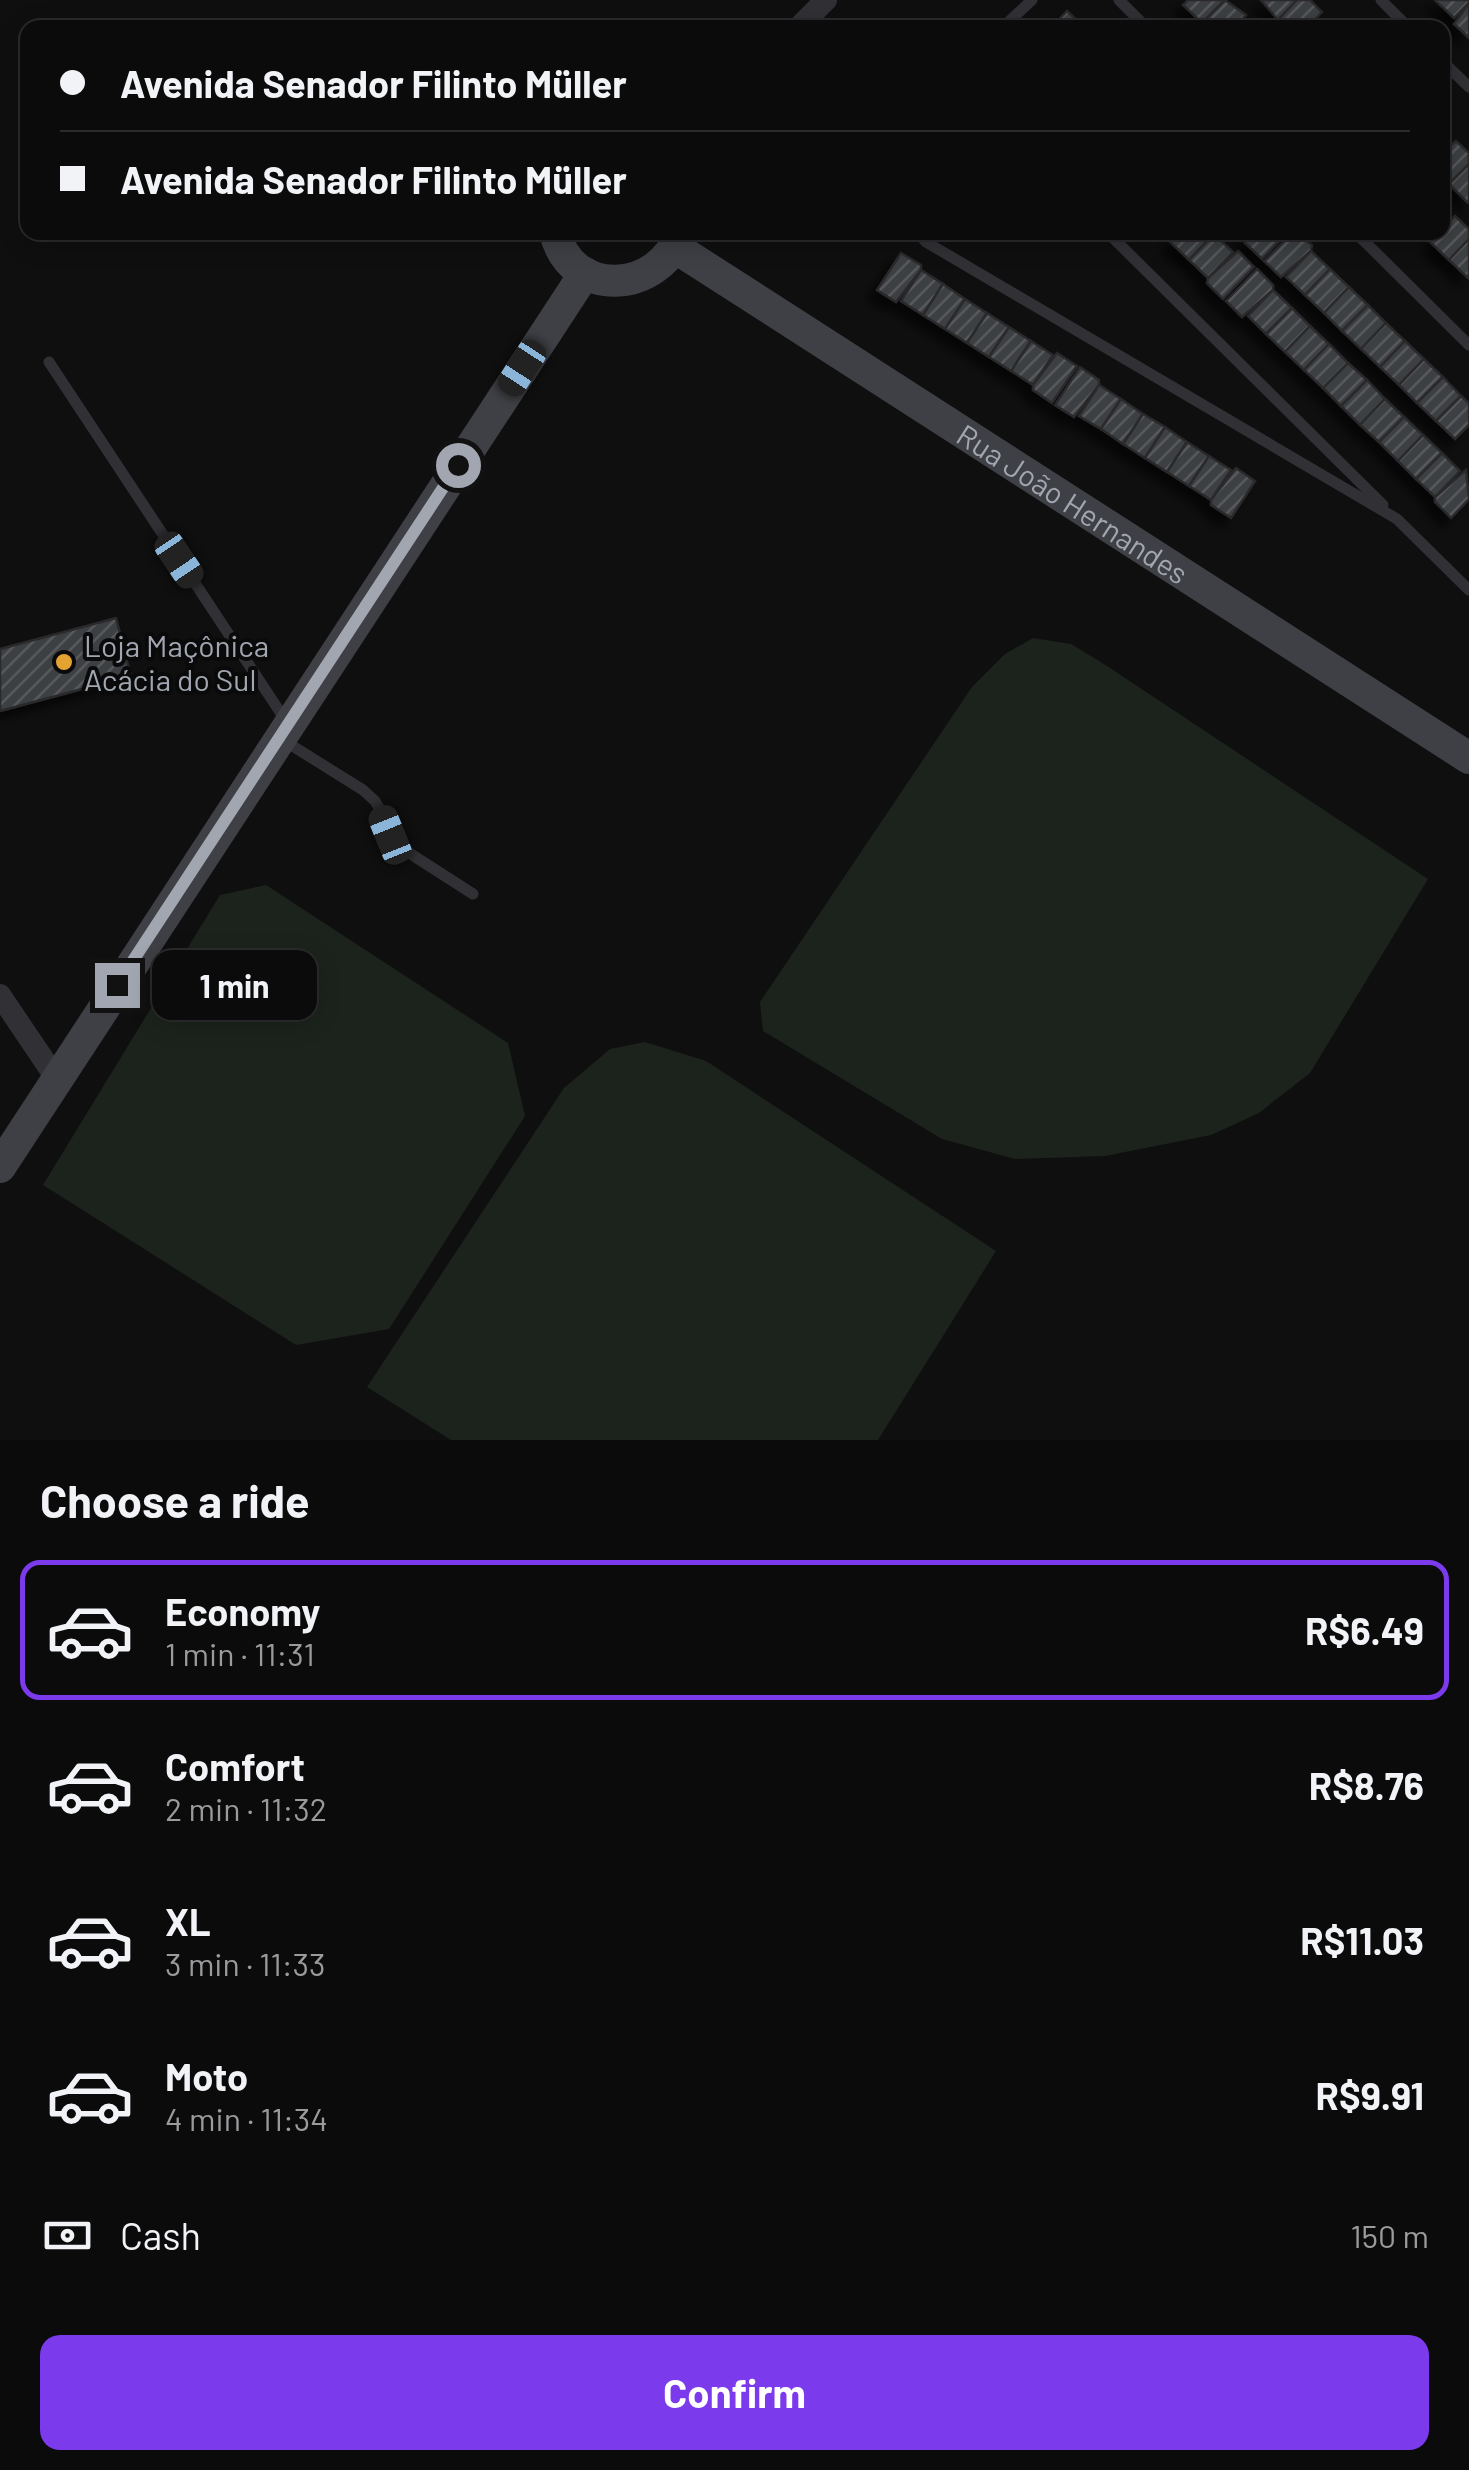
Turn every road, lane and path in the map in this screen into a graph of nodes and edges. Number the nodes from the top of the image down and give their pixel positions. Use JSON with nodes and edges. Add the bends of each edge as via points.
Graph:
{"nodes":[{"id":1,"x":826,"y":0,"type":"edge"},
{"id":2,"x":1032,"y":0,"type":"edge"},
{"id":3,"x":1119,"y":0,"type":"edge"},
{"id":4,"x":1381,"y":0,"type":"edge"},
{"id":5,"x":806,"y":20,"type":"edge"},
{"id":6,"x":1011,"y":20,"type":"edge"},
{"id":7,"x":1138,"y":20,"type":"edge"},
{"id":8,"x":1401,"y":20,"type":"edge"},
{"id":9,"x":1450,"y":68,"type":"edge"},
{"id":10,"x":1469,"y":87,"type":"edge"},
{"id":11,"x":559,"y":240,"type":"edge"},
{"id":12,"x":678,"y":240,"type":"edge"},
{"id":13,"x":924,"y":240,"type":"edge"},
{"id":14,"x":1115,"y":240,"type":"edge"},
{"id":15,"x":1363,"y":240,"type":"edge"},
{"id":16,"x":585,"y":273,"type":"junction"},
{"id":17,"x":1469,"y":345,"type":"edge"},
{"id":18,"x":49,"y":362,"type":"dead end"},
{"id":19,"x":1396,"y":519,"type":"junction"},
{"id":20,"x":1469,"y":590,"type":"edge"},
{"id":21,"x":284,"y":731,"type":"junction"},
{"id":22,"x":1469,"y":758,"type":"edge"},
{"id":23,"x":473,"y":894,"type":"dead end"},
{"id":24,"x":0,"y":995,"type":"edge"},
{"id":25,"x":56,"y":1078,"type":"junction"},
{"id":26,"x":0,"y":1167,"type":"edge"}],
"edges":[{"from":1,"to":5,"type":"street"},
{"from":2,"to":6,"type":"lane"},
{"from":3,"to":7,"type":"lane"},
{"from":4,"to":8,"type":"lane"},
{"from":9,"to":10,"type":"lane"},
{"from":11,"to":16,"type":"street"},
{"from":12,"to":16,"type":"street","via":[[663,264],[626,282]]},
{"from":12,"to":22,"type":"street","name":"Rua João Hernandes"},
{"from":13,"to":19,"type":"lane"},
{"from":14,"to":19,"type":"lane"},
{"from":15,"to":17,"type":"lane"},
{"from":16,"to":21,"type":"street"},
{"from":18,"to":21,"type":"lane"},
{"from":19,"to":20,"type":"lane"},
{"from":21,"to":23,"type":"lane","via":[[375,800],[403,849]]},
{"from":21,"to":25,"type":"street"},
{"from":24,"to":25,"type":"street"},
{"from":25,"to":26,"type":"street"}]}
